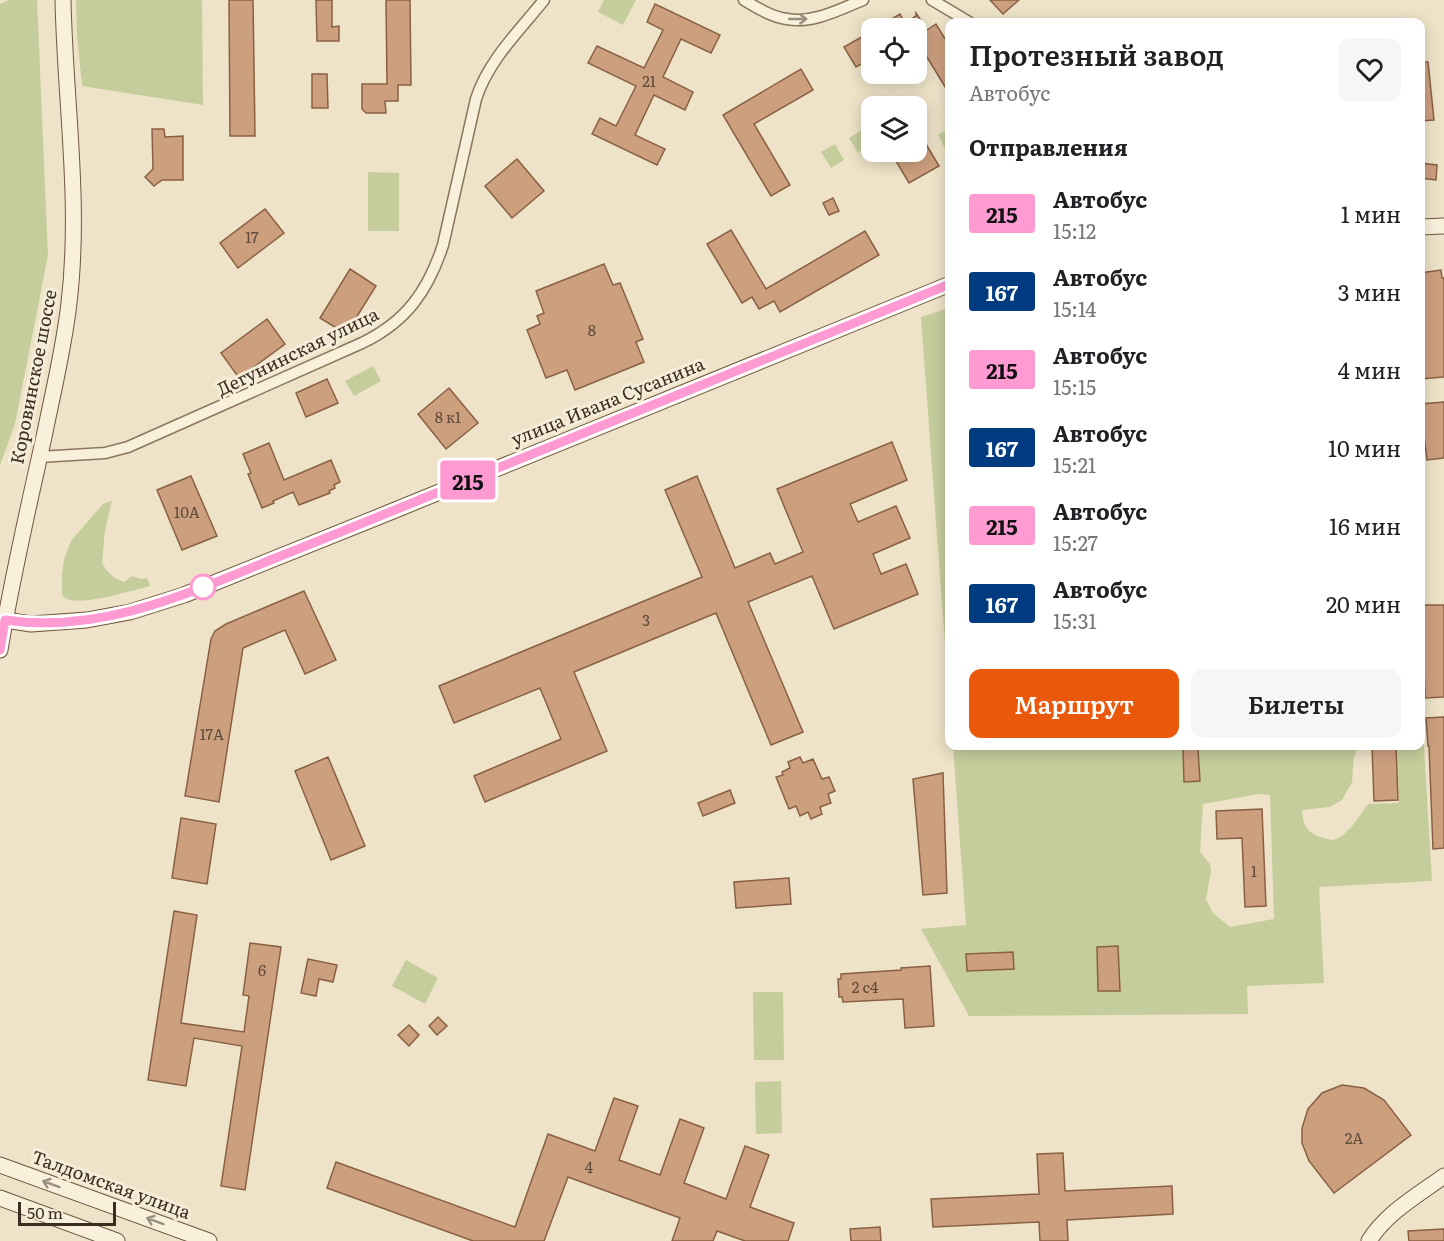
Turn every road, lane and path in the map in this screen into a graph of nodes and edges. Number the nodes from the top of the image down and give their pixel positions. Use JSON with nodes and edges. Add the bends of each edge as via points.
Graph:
{"nodes":[{"id":1,"x":63,"y":0,"type":"edge"},
{"id":2,"x":544,"y":0,"type":"edge"},
{"id":3,"x":744,"y":0,"type":"edge"},
{"id":4,"x":863,"y":0,"type":"edge"},
{"id":5,"x":932,"y":0,"type":"edge"},
{"id":6,"x":962,"y":18,"type":"edge"},
{"id":7,"x":1444,"y":226,"type":"edge"},
{"id":8,"x":1425,"y":227,"type":"edge"},
{"id":9,"x":945,"y":286,"type":"edge"},
{"id":10,"x":39,"y":457,"type":"junction"},
{"id":11,"x":5,"y":620,"type":"junction"},
{"id":12,"x":0,"y":650,"type":"edge"},
{"id":13,"x":0,"y":1165,"type":"edge"},
{"id":14,"x":1444,"y":1176,"type":"edge"},
{"id":15,"x":0,"y":1198,"type":"edge"},
{"id":16,"x":1403,"y":1206,"type":"junction"},
{"id":17,"x":117,"y":1241,"type":"edge"},
{"id":18,"x":209,"y":1241,"type":"edge"},
{"id":19,"x":1356,"y":1241,"type":"edge"},
{"id":20,"x":1369,"y":1241,"type":"edge"}],
"edges":[{"from":1,"to":10,"type":"street","name":"Коровинское шоссе","via":[[74,244],[61,357]]},
{"from":2,"to":10,"type":"street","name":"Дегунинская улица","via":[[496,58],[480,85],[438,260],[427,286],[410,309],[383,332],[362,343],[128,447],[105,453]]},
{"from":3,"to":4,"type":"street","one_way":true,"via":[[784,19],[797,20]]},
{"from":5,"to":6,"type":"street"},
{"from":7,"to":8,"type":"street"},
{"from":9,"to":11,"type":"street","name":"улица Ивана Сусанина","via":[[183,595],[130,612],[87,620],[31,624]]},
{"from":10,"to":11,"type":"street","name":"Коровинское шоссе"},
{"from":11,"to":12,"type":"street","name":"Коровинское шоссе"},
{"from":18,"to":13,"type":"street","name":"Талдомская улица","one_way":true},
{"from":14,"to":16,"type":"street"},
{"from":15,"to":17,"type":"street"},
{"from":16,"to":19,"type":"street"},
{"from":16,"to":20,"type":"street"}]}
